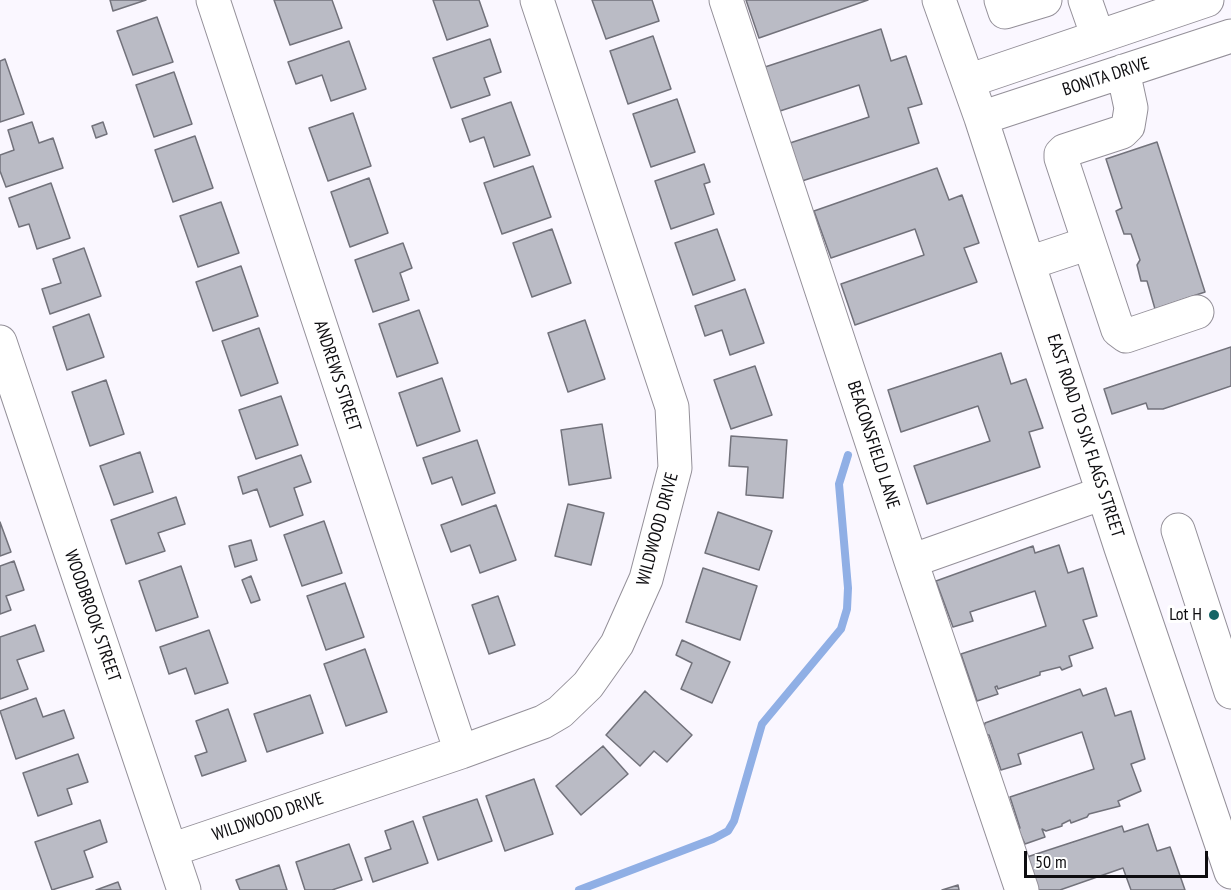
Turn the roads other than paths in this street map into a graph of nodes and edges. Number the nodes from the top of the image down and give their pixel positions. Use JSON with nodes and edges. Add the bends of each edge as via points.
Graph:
{"nodes":[{"id":1,"x":213,"y":0,"type":"edge"},
{"id":2,"x":537,"y":0,"type":"edge"},
{"id":3,"x":726,"y":0,"type":"edge"},
{"id":4,"x":939,"y":0,"type":"edge"},
{"id":5,"x":1001,"y":0,"type":"edge"},
{"id":6,"x":1046,"y":0,"type":"edge"},
{"id":7,"x":1085,"y":0,"type":"edge"},
{"id":8,"x":1207,"y":0,"type":"edge"},
{"id":9,"x":1231,"y":36,"type":"edge"},
{"id":10,"x":1098,"y":37,"type":"junction"},
{"id":11,"x":1124,"y":71,"type":"junction"},
{"id":12,"x":968,"y":81,"type":"junction"},
{"id":13,"x":981,"y":118,"type":"junction"},
{"id":14,"x":1089,"y":243,"type":"junction"},
{"id":15,"x":1029,"y":263,"type":"junction"},
{"id":16,"x":1197,"y":312,"type":"dead end"},
{"id":17,"x":0,"y":342,"type":"edge"},
{"id":18,"x":1104,"y":493,"type":"junction"},
{"id":19,"x":1178,"y":530,"type":"dead end"},
{"id":20,"x":911,"y":561,"type":"junction"},
{"id":21,"x":1231,"y":692,"type":"edge"},
{"id":22,"x":461,"y":752,"type":"junction"},
{"id":23,"x":171,"y":850,"type":"junction"},
{"id":24,"x":1231,"y":872,"type":"edge"},
{"id":25,"x":184,"y":890,"type":"edge"},
{"id":26,"x":1022,"y":890,"type":"edge"}],
"edges":[{"from":1,"to":22,"type":"street","name":"ANDREWS STREET"},
{"from":2,"to":22,"type":"street","name":"WILDWOOD DRIVE","via":[[672,406],[675,468],[646,579],[617,644],[588,685],[560,712],[543,722]]},
{"from":3,"to":20,"type":"street","name":"BEACONSFIELD LANE"},
{"from":4,"to":12,"type":"street","name":"EAST ROAD TO SIX FLAGS STREET"},
{"from":5,"to":6,"type":"street","via":[[1005,12]]},
{"from":7,"to":10,"type":"street"},
{"from":8,"to":10,"type":"street"},
{"from":9,"to":11,"type":"street","name":"BONITA DRIVE"},
{"from":10,"to":12,"type":"street"},
{"from":11,"to":13,"type":"street","name":"BONITA DRIVE"},
{"from":11,"to":14,"type":"street","via":[[1131,108],[1128,126],[1122,132],[1061,154]]},
{"from":12,"to":13,"type":"street","name":"EAST ROAD TO SIX FLAGS STREET"},
{"from":13,"to":15,"type":"street","name":"EAST ROAD TO SIX FLAGS STREET"},
{"from":14,"to":15,"type":"street"},
{"from":14,"to":16,"type":"street","via":[[1122,334],[1126,336]]},
{"from":15,"to":18,"type":"street","name":"EAST ROAD TO SIX FLAGS STREET"},
{"from":17,"to":23,"type":"street","name":"WOODBROOK STREET"},
{"from":18,"to":20,"type":"street"},
{"from":18,"to":24,"type":"street","name":"EAST ROAD TO SIX FLAGS STREET"},
{"from":19,"to":21,"type":"street"},
{"from":20,"to":26,"type":"street","name":"BEACONSFIELD LANE"},
{"from":22,"to":23,"type":"street","name":"WILDWOOD DRIVE"},
{"from":23,"to":25,"type":"street","name":"WOODBROOK STREET"}]}
